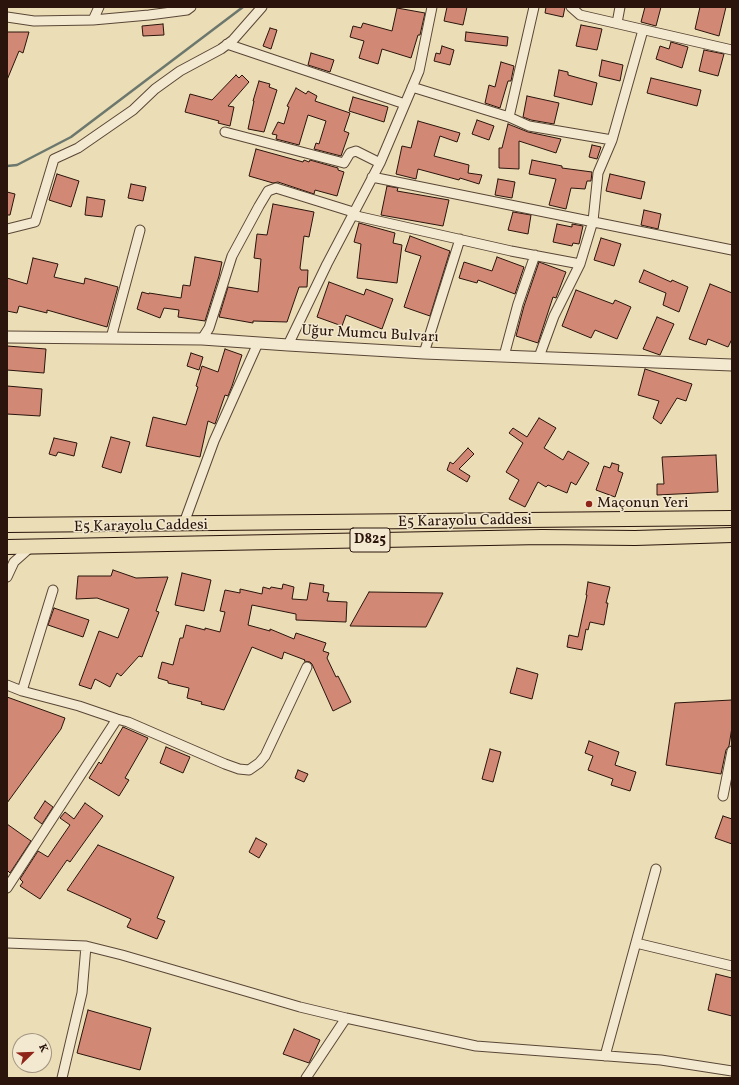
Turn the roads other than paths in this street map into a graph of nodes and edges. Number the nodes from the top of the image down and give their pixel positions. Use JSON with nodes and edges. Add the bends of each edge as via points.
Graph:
{"nodes":[{"id":1,"x":98,"y":7,"type":"edge"},
{"id":2,"x":191,"y":7,"type":"edge"},
{"id":3,"x":262,"y":7,"type":"edge"},
{"id":4,"x":432,"y":7,"type":"edge"},
{"id":5,"x":534,"y":7,"type":"edge"},
{"id":6,"x":571,"y":7,"type":"edge"},
{"id":7,"x":620,"y":7,"type":"edge"},
{"id":8,"x":7,"y":17,"type":"edge"},
{"id":9,"x":93,"y":20,"type":"junction"},
{"id":10,"x":616,"y":23,"type":"junction"},
{"id":11,"x":643,"y":30,"type":"junction"},
{"id":12,"x":227,"y":44,"type":"junction"},
{"id":13,"x":732,"y":50,"type":"edge"},
{"id":14,"x":412,"y":87,"type":"junction"},
{"id":15,"x":405,"y":104,"type":"junction"},
{"id":16,"x":509,"y":116,"type":"junction"},
{"id":17,"x":225,"y":132,"type":"dead end"},
{"id":18,"x":612,"y":140,"type":"junction"},
{"id":19,"x":380,"y":163,"type":"junction"},
{"id":20,"x":372,"y":177,"type":"junction"},
{"id":21,"x":352,"y":214,"type":"junction"},
{"id":22,"x":593,"y":221,"type":"junction"},
{"id":23,"x":7,"y":229,"type":"edge"},
{"id":24,"x":140,"y":230,"type":"dead end"},
{"id":25,"x":460,"y":239,"type":"junction"},
{"id":26,"x":732,"y":250,"type":"edge"},
{"id":27,"x":535,"y":255,"type":"junction"},
{"id":28,"x":580,"y":264,"type":"junction"},
{"id":29,"x":7,"y":337,"type":"edge"},
{"id":30,"x":111,"y":338,"type":"junction"},
{"id":31,"x":202,"y":339,"type":"junction"},
{"id":32,"x":258,"y":343,"type":"junction"},
{"id":33,"x":288,"y":346,"type":"junction"},
{"id":34,"x":424,"y":353,"type":"junction"},
{"id":35,"x":504,"y":356,"type":"junction"},
{"id":36,"x":539,"y":357,"type":"junction"},
{"id":37,"x":732,"y":365,"type":"edge"},
{"id":38,"x":732,"y":518,"type":"edge"},
{"id":39,"x":184,"y":524,"type":"junction"},
{"id":40,"x":7,"y":525,"type":"edge"},
{"id":41,"x":732,"y":535,"type":"edge"},
{"id":42,"x":32,"y":546,"type":"junction"},
{"id":43,"x":7,"y":547,"type":"edge"},
{"id":44,"x":7,"y":577,"type":"edge"},
{"id":45,"x":53,"y":590,"type":"dead end"},
{"id":46,"x":307,"y":666,"type":"dead end"},
{"id":47,"x":7,"y":685,"type":"edge"},
{"id":48,"x":22,"y":691,"type":"junction"},
{"id":49,"x":117,"y":720,"type":"junction"},
{"id":50,"x":732,"y":751,"type":"edge"},
{"id":51,"x":723,"y":796,"type":"dead end"},
{"id":52,"x":656,"y":869,"type":"dead end"},
{"id":53,"x":7,"y":888,"type":"edge"},
{"id":54,"x":7,"y":943,"type":"edge"},
{"id":55,"x":636,"y":943,"type":"junction"},
{"id":56,"x":86,"y":946,"type":"junction"},
{"id":57,"x":732,"y":966,"type":"edge"},
{"id":58,"x":346,"y":1018,"type":"junction"},
{"id":59,"x":605,"y":1056,"type":"junction"},
{"id":60,"x":732,"y":1070,"type":"edge"},
{"id":61,"x":62,"y":1078,"type":"edge"},
{"id":62,"x":306,"y":1078,"type":"edge"}],
"edges":[{"from":1,"to":9,"type":"street"},
{"from":2,"to":9,"type":"street","via":[[187,10]]},
{"from":3,"to":12,"type":"street"},
{"from":4,"to":14,"type":"street","via":[[419,71]]},
{"from":5,"to":16,"type":"street"},
{"from":6,"to":10,"type":"street","via":[[580,15]]},
{"from":7,"to":10,"type":"street"},
{"from":8,"to":9,"type":"street","via":[[34,21]]},
{"from":10,"to":11,"type":"street"},
{"from":11,"to":13,"type":"street"},
{"from":11,"to":18,"type":"street"},
{"from":12,"to":15,"type":"street"},
{"from":12,"to":23,"type":"street","via":[[180,71],[155,89],[133,110],[78,148],[54,159],[35,222]]},
{"from":14,"to":15,"type":"street"},
{"from":14,"to":16,"type":"street"},
{"from":15,"to":19,"type":"street"},
{"from":16,"to":18,"type":"street","via":[[529,126]]},
{"from":17,"to":19,"type":"street","via":[[344,163],[350,153],[356,151]]},
{"from":18,"to":22,"type":"street","via":[[598,173]]},
{"from":19,"to":20,"type":"street"},
{"from":20,"to":21,"type":"street"},
{"from":20,"to":22,"type":"street"},
{"from":21,"to":25,"type":"street"},
{"from":21,"to":31,"type":"street","via":[[276,188],[268,191],[232,256],[209,328]]},
{"from":21,"to":33,"type":"street"},
{"from":22,"to":26,"type":"street"},
{"from":22,"to":28,"type":"street"},
{"from":24,"to":30,"type":"street"},
{"from":25,"to":27,"type":"street"},
{"from":25,"to":34,"type":"street"},
{"from":27,"to":28,"type":"street"},
{"from":27,"to":35,"type":"street"},
{"from":28,"to":36,"type":"street","via":[[554,316]]},
{"from":29,"to":30,"type":"street","name":"Uğur Mumcu Bulvarı"},
{"from":30,"to":31,"type":"street","name":"Uğur Mumcu Bulvarı"},
{"from":31,"to":32,"type":"street","name":"Uğur Mumcu Bulvarı"},
{"from":32,"to":33,"type":"street","name":"Uğur Mumcu Bulvarı"},
{"from":32,"to":39,"type":"street","via":[[214,441]]},
{"from":33,"to":34,"type":"street","name":"Uğur Mumcu Bulvarı"},
{"from":34,"to":35,"type":"street","name":"Uğur Mumcu Bulvarı"},
{"from":35,"to":36,"type":"street","name":"Uğur Mumcu Bulvarı"},
{"from":36,"to":37,"type":"street","name":"Uğur Mumcu Bulvarı"},
{"from":38,"to":39,"type":"highway","name":"E5 Karayolu Caddesi","number":"D825"},
{"from":39,"to":40,"type":"highway","name":"E5 Karayolu Caddesi","number":"D825"},
{"from":41,"to":42,"type":"highway","name":"E5 Karayolu Caddesi","number":"D825"},
{"from":42,"to":43,"type":"highway","name":"E5 Karayolu Caddesi","number":"D825"},
{"from":42,"to":44,"type":"street","via":[[14,562]]},
{"from":45,"to":48,"type":"street"},
{"from":46,"to":49,"type":"street","via":[[265,756],[249,770],[225,764],[128,722]]},
{"from":47,"to":48,"type":"street"},
{"from":48,"to":49,"type":"street","via":[[79,706]]},
{"from":49,"to":53,"type":"street"},
{"from":50,"to":51,"type":"street"},
{"from":52,"to":55,"type":"street"},
{"from":54,"to":56,"type":"street"},
{"from":55,"to":57,"type":"street"},
{"from":55,"to":59,"type":"street"},
{"from":56,"to":58,"type":"street"},
{"from":56,"to":61,"type":"street","via":[[82,993]]},
{"from":58,"to":59,"type":"street","via":[[476,1046]]},
{"from":58,"to":62,"type":"street"},
{"from":59,"to":60,"type":"street","via":[[661,1060]]}]}
